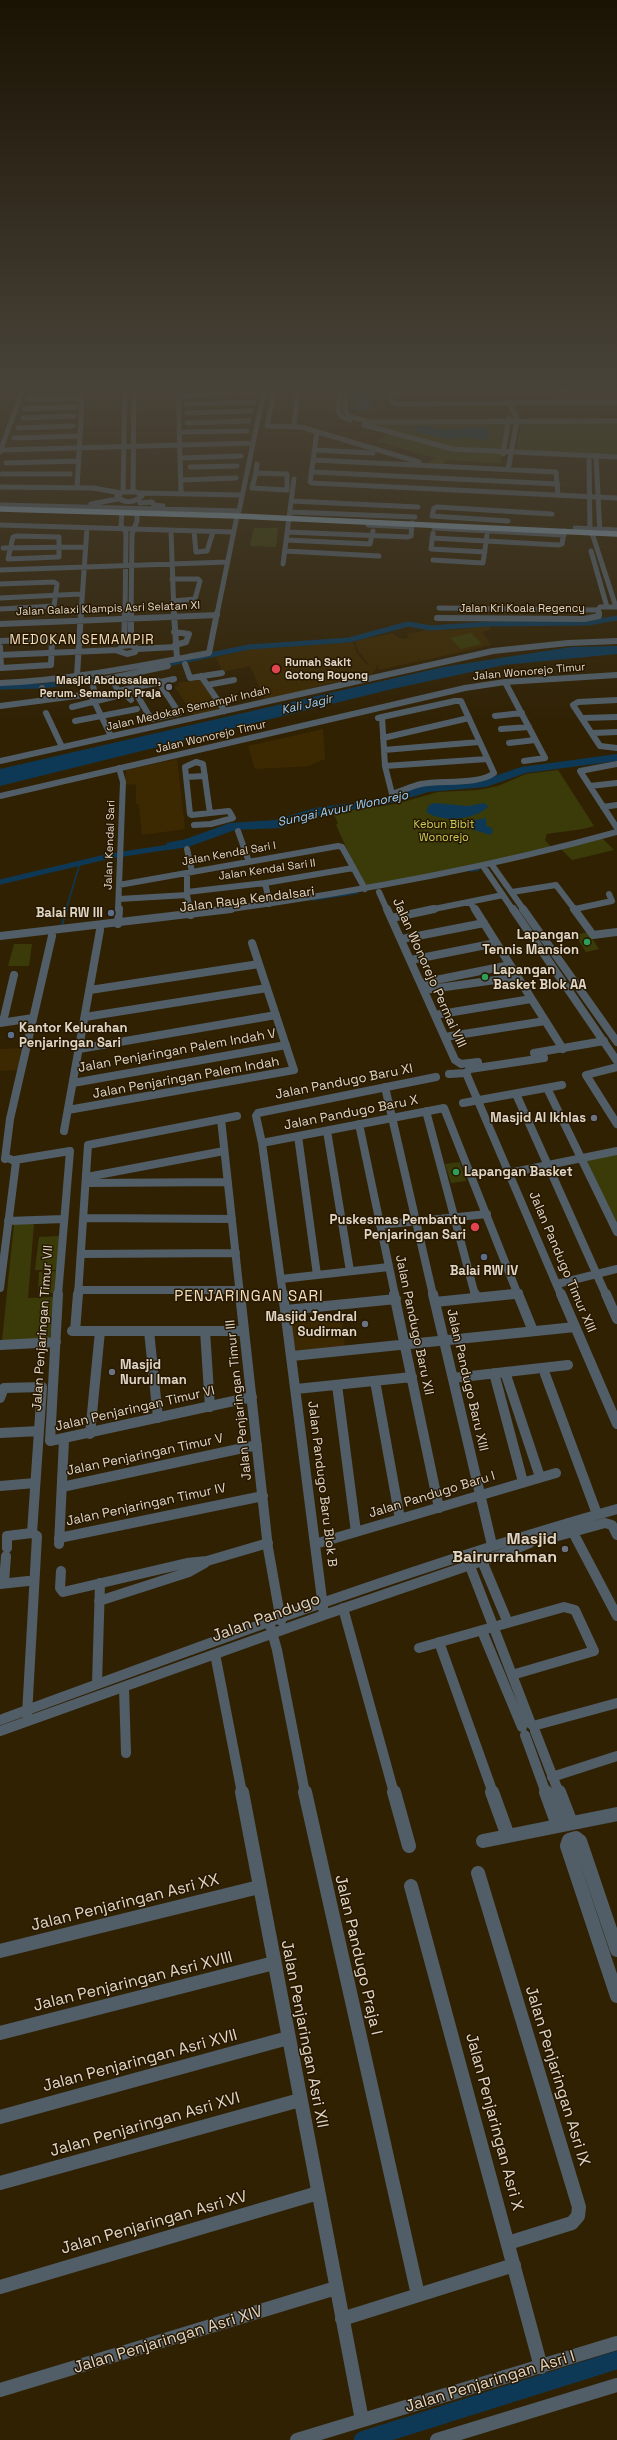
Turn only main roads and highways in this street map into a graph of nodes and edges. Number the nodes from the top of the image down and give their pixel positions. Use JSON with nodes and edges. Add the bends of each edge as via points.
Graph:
{"nodes":[{"id":1,"x":0,"y":509,"type":"edge"},
{"id":2,"x":617,"y":535,"type":"edge"}],
"edges":[{"from":1,"to":2,"type":"main road","via":[[120,510],[139,506],[237,516],[345,518],[374,523],[487,529],[508,525],[564,533],[600,531]]}]}
